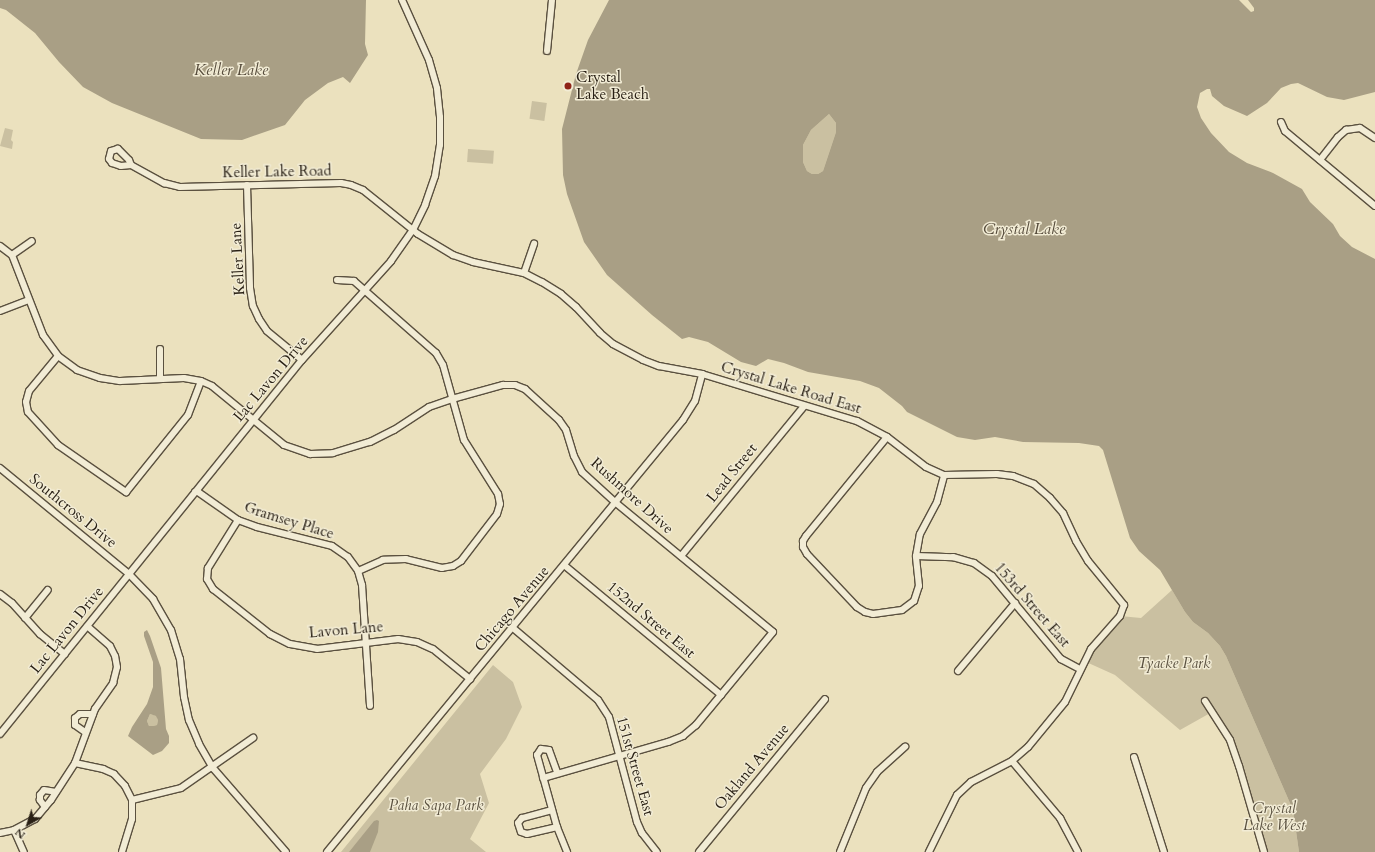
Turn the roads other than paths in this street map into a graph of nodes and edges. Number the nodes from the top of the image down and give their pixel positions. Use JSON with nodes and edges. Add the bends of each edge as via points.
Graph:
{"nodes":[{"id":1,"x":402,"y":0,"type":"edge"},
{"id":2,"x":552,"y":0,"type":"edge"},
{"id":3,"x":548,"y":51,"type":"dead end"},
{"id":4,"x":1281,"y":122,"type":"dead end"},
{"id":5,"x":1375,"y":138,"type":"edge"},
{"id":6,"x":1320,"y":160,"type":"junction"},
{"id":7,"x":132,"y":165,"type":"dead end"},
{"id":8,"x":247,"y":185,"type":"junction"},
{"id":9,"x":1375,"y":206,"type":"edge"},
{"id":10,"x":412,"y":230,"type":"junction"},
{"id":11,"x":32,"y":241,"type":"dead end"},
{"id":12,"x":534,"y":244,"type":"dead end"},
{"id":13,"x":0,"y":246,"type":"edge"},
{"id":14,"x":12,"y":255,"type":"junction"},
{"id":15,"x":524,"y":273,"type":"junction"},
{"id":16,"x":337,"y":280,"type":"dead end"},
{"id":17,"x":365,"y":290,"type":"junction"},
{"id":18,"x":28,"y":300,"type":"junction"},
{"id":19,"x":0,"y":311,"type":"edge"},
{"id":20,"x":160,"y":349,"type":"dead end"},
{"id":21,"x":58,"y":356,"type":"junction"},
{"id":22,"x":302,"y":360,"type":"junction"},
{"id":23,"x":702,"y":374,"type":"junction"},
{"id":24,"x":160,"y":379,"type":"junction"},
{"id":25,"x":201,"y":382,"type":"junction"},
{"id":26,"x":452,"y":398,"type":"junction"},
{"id":27,"x":804,"y":406,"type":"junction"},
{"id":28,"x":252,"y":421,"type":"junction"},
{"id":29,"x":887,"y":437,"type":"junction"},
{"id":30,"x":0,"y":468,"type":"edge"},
{"id":31,"x":944,"y":475,"type":"junction"},
{"id":32,"x":195,"y":492,"type":"junction"},
{"id":33,"x":616,"y":503,"type":"junction"},
{"id":34,"x":238,"y":520,"type":"junction"},
{"id":35,"x":681,"y":556,"type":"junction"},
{"id":36,"x":916,"y":556,"type":"junction"},
{"id":37,"x":564,"y":565,"type":"junction"},
{"id":38,"x":358,"y":571,"type":"junction"},
{"id":39,"x":129,"y":574,"type":"junction"},
{"id":40,"x":48,"y":590,"type":"dead end"},
{"id":41,"x":0,"y":594,"type":"edge"},
{"id":42,"x":1015,"y":603,"type":"junction"},
{"id":43,"x":25,"y":618,"type":"junction"},
{"id":44,"x":87,"y":626,"type":"junction"},
{"id":45,"x":513,"y":628,"type":"junction"},
{"id":46,"x":366,"y":642,"type":"junction"},
{"id":47,"x":65,"y":654,"type":"junction"},
{"id":48,"x":1080,"y":669,"type":"junction"},
{"id":49,"x":958,"y":671,"type":"dead end"},
{"id":50,"x":470,"y":679,"type":"junction"},
{"id":51,"x":721,"y":695,"type":"junction"},
{"id":52,"x":825,"y":699,"type":"dead end"},
{"id":53,"x":1205,"y":701,"type":"dead end"},
{"id":54,"x":370,"y":706,"type":"dead end"},
{"id":55,"x":93,"y":714,"type":"junction"},
{"id":56,"x":86,"y":732,"type":"junction"},
{"id":57,"x":0,"y":734,"type":"edge"},
{"id":58,"x":253,"y":738,"type":"dead end"},
{"id":59,"x":905,"y":747,"type":"dead end"},
{"id":60,"x":619,"y":756,"type":"junction"},
{"id":61,"x":1134,"y":757,"type":"dead end"},
{"id":62,"x":1012,"y":761,"type":"junction"},
{"id":63,"x":75,"y":763,"type":"junction"},
{"id":64,"x":213,"y":768,"type":"junction"},
{"id":65,"x":557,"y":772,"type":"junction"},
{"id":66,"x":543,"y":778,"type":"junction"},
{"id":67,"x":56,"y":792,"type":"junction"},
{"id":68,"x":132,"y":800,"type":"junction"},
{"id":69,"x":45,"y":807,"type":"junction"},
{"id":70,"x":552,"y":810,"type":"junction"},
{"id":71,"x":557,"y":827,"type":"junction"},
{"id":72,"x":14,"y":830,"type":"junction"},
{"id":73,"x":0,"y":833,"type":"edge"},
{"id":74,"x":24,"y":852,"type":"edge"},
{"id":75,"x":122,"y":852,"type":"edge"},
{"id":76,"x":286,"y":852,"type":"edge"},
{"id":77,"x":328,"y":852,"type":"edge"},
{"id":78,"x":567,"y":852,"type":"edge"},
{"id":79,"x":657,"y":852,"type":"edge"},
{"id":80,"x":699,"y":852,"type":"edge"},
{"id":81,"x":840,"y":852,"type":"edge"},
{"id":82,"x":929,"y":852,"type":"edge"},
{"id":83,"x":1078,"y":852,"type":"edge"},
{"id":84,"x":1164,"y":852,"type":"edge"},
{"id":85,"x":1264,"y":852,"type":"edge"}],
"edges":[{"from":1,"to":10,"type":"street","name":"Lac Lavon Drive","via":[[430,60],[437,88],[440,117],[440,146],[435,176],[425,205]]},
{"from":2,"to":3,"type":"street"},
{"from":4,"to":6,"type":"street","via":[[1285,131]]},
{"from":5,"to":6,"type":"street","via":[[1360,128],[1346,130]]},
{"from":6,"to":9,"type":"street"},
{"from":7,"to":8,"type":"street","name":"Keller Lake Road","via":[[164,183],[180,187]]},
{"from":8,"to":10,"type":"street","name":"Keller Lake Road","via":[[351,185],[363,190]]},
{"from":8,"to":22,"type":"street","name":"Keller Lane","via":[[250,288],[253,306],[268,331]]},
{"from":10,"to":15,"type":"street","name":"Crystal Lake Road East","via":[[453,255]]},
{"from":10,"to":17,"type":"street","name":"Lac Lavon Drive"},
{"from":11,"to":14,"type":"street"},
{"from":12,"to":15,"type":"street"},
{"from":13,"to":14,"type":"street"},
{"from":14,"to":18,"type":"street","name":"Rushmore Drive"},
{"from":15,"to":23,"type":"street","name":"Crystal Lake Road East","via":[[561,294],[600,333],[629,354],[659,366]]},
{"from":16,"to":17,"type":"street","via":[[354,281]]},
{"from":17,"to":22,"type":"street","name":"Lac Lavon Drive"},
{"from":17,"to":26,"type":"street","via":[[436,353],[443,365]]},
{"from":18,"to":19,"type":"street"},
{"from":18,"to":21,"type":"street","name":"Rushmore Drive","via":[[43,335]]},
{"from":20,"to":24,"type":"street"},
{"from":21,"to":24,"type":"street","name":"Rushmore Drive","via":[[77,370],[100,378],[120,381]]},
{"from":21,"to":25,"type":"street","via":[[29,392],[26,402],[28,412],[58,445],[126,492],[188,415]]},
{"from":22,"to":28,"type":"street","name":"Lac Lavon Drive"},
{"from":23,"to":27,"type":"street","name":"Crystal Lake Road East"},
{"from":23,"to":33,"type":"street","name":"Chicago Avenue","via":[[695,401],[683,420]]},
{"from":24,"to":25,"type":"street","name":"Rushmore Drive","via":[[184,378]]},
{"from":25,"to":28,"type":"street","name":"Rushmore Drive","via":[[212,386]]},
{"from":26,"to":28,"type":"street","name":"Rushmore Drive","via":[[429,407],[370,442],[333,453],[310,454],[284,445]]},
{"from":26,"to":33,"type":"street","name":"Rushmore Drive","via":[[503,385],[515,385],[525,389],[559,420],[566,430],[582,472]]},
{"from":26,"to":38,"type":"street","via":[[464,440],[498,494],[500,504],[497,514],[461,561],[453,566],[442,568],[406,559],[383,560]]},
{"from":27,"to":29,"type":"street","name":"Crystal Lake Road East","via":[[857,421]]},
{"from":27,"to":35,"type":"street","name":"Lead Street"},
{"from":28,"to":32,"type":"street","name":"Lac Lavon Drive"},
{"from":29,"to":31,"type":"street","name":"Crystal Lake Road East","via":[[926,467]]},
{"from":29,"to":36,"type":"street","via":[[806,536],[803,547],[809,557],[857,607],[873,614],[902,610],[914,601],[919,586]]},
{"from":30,"to":39,"type":"street","name":"Southcross Drive"},
{"from":31,"to":36,"type":"street","via":[[937,502],[920,534]]},
{"from":31,"to":48,"type":"street","name":"Crystal Lake Road East","via":[[1008,475],[1034,484],[1063,513],[1088,561],[1124,605],[1120,616],[1091,649]]},
{"from":32,"to":34,"type":"street","name":"Gramsey Place"},
{"from":32,"to":39,"type":"street","name":"Lac Lavon Drive"},
{"from":33,"to":35,"type":"street","name":"Rushmore Drive"},
{"from":33,"to":37,"type":"street","name":"Chicago Avenue"},
{"from":34,"to":38,"type":"street","name":"Gramsey Place","via":[[332,546],[348,558]]},
{"from":34,"to":46,"type":"street","name":"Lavon Lane","via":[[208,568],[207,579],[213,588],[270,634],[290,644],[317,649]]},
{"from":35,"to":51,"type":"street","name":"Rushmore Drive","via":[[773,632]]},
{"from":36,"to":42,"type":"street","name":"153rd Street East","via":[[953,557],[974,563],[992,576]]},
{"from":37,"to":45,"type":"street","name":"Chicago Avenue"},
{"from":37,"to":51,"type":"street","name":"152nd Street East"},
{"from":38,"to":46,"type":"street","name":"Gramsey Place","via":[[362,585]]},
{"from":39,"to":44,"type":"street","name":"Lac Lavon Drive"},
{"from":39,"to":64,"type":"street","name":"Southcross Drive","via":[[153,599],[171,630],[180,659],[189,720]]},
{"from":40,"to":43,"type":"street"},
{"from":41,"to":43,"type":"street"},
{"from":42,"to":48,"type":"street","name":"153rd Street East","via":[[1061,658]]},
{"from":42,"to":49,"type":"street"},
{"from":43,"to":47,"type":"street"},
{"from":44,"to":47,"type":"street","name":"Lac Lavon Drive"},
{"from":44,"to":55,"type":"street","via":[[110,646],[117,667],[113,683]]},
{"from":45,"to":50,"type":"street","name":"Chicago Avenue"},
{"from":45,"to":60,"type":"street","name":"151st Street East","via":[[598,700],[609,717]]},
{"from":46,"to":50,"type":"street","name":"Lavon Lane","via":[[398,639],[417,642],[434,649]]},
{"from":46,"to":54,"type":"street","name":"Gramsey Place"},
{"from":47,"to":57,"type":"street","name":"Lac Lavon Drive"},
{"from":48,"to":62,"type":"street","via":[[1065,702]]},
{"from":50,"to":77,"type":"street","name":"Chicago Avenue"},
{"from":51,"to":60,"type":"street","via":[[696,725],[682,736]]},
{"from":52,"to":80,"type":"street","name":"Oakland Avenue"},
{"from":53,"to":85,"type":"street","via":[[1230,740]]},
{"from":55,"to":56,"type":"street"},
{"from":55,"to":56,"type":"street","via":[[80,714],[76,718],[76,725]]},
{"from":56,"to":63,"type":"street"},
{"from":58,"to":64,"type":"street"},
{"from":59,"to":81,"type":"street","via":[[877,772],[866,788]]},
{"from":60,"to":65,"type":"street"},
{"from":60,"to":79,"type":"street","name":"151st Street East","via":[[637,822],[642,834]]},
{"from":61,"to":84,"type":"street"},
{"from":62,"to":82,"type":"street","via":[[971,782],[957,795]]},
{"from":62,"to":83,"type":"street","via":[[1060,818]]},
{"from":63,"to":67,"type":"street"},
{"from":63,"to":68,"type":"street","via":[[114,774],[125,786]]},
{"from":64,"to":68,"type":"street","via":[[181,788]]},
{"from":64,"to":76,"type":"street","name":"Southcross Drive"},
{"from":65,"to":66,"type":"street"},
{"from":65,"to":66,"type":"street","via":[[549,750],[541,749],[537,755]]},
{"from":66,"to":70,"type":"street"},
{"from":67,"to":69,"type":"street"},
{"from":67,"to":69,"type":"street","via":[[44,790],[40,795]]},
{"from":68,"to":75,"type":"street","via":[[132,819]]},
{"from":69,"to":72,"type":"street","via":[[35,819]]},
{"from":70,"to":71,"type":"street"},
{"from":70,"to":71,"type":"street","via":[[522,818],[518,823],[520,832],[527,834]]},
{"from":71,"to":78,"type":"street"},
{"from":72,"to":73,"type":"street"},
{"from":72,"to":74,"type":"street"}]}
